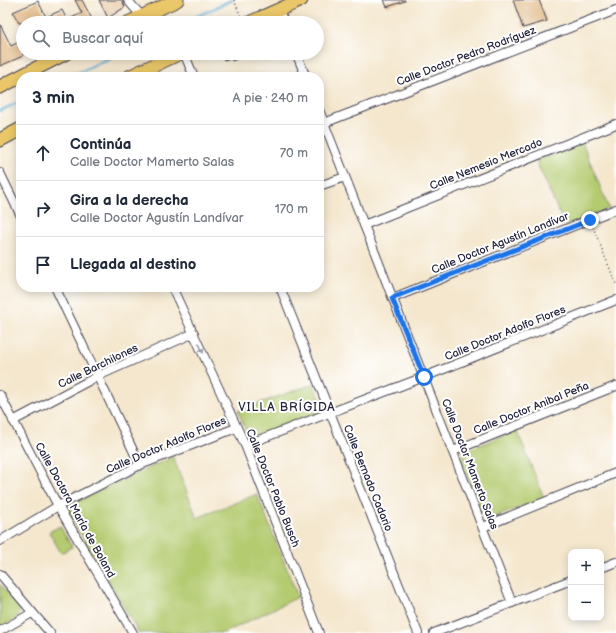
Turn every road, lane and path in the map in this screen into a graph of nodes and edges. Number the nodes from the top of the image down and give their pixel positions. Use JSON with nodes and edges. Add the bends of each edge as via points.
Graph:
{"nodes":[{"id":1,"x":128,"y":0,"type":"edge"},
{"id":2,"x":177,"y":0,"type":"edge"},
{"id":3,"x":234,"y":0,"type":"edge"},
{"id":4,"x":301,"y":0,"type":"edge"},
{"id":5,"x":279,"y":9,"type":"junction"},
{"id":6,"x":616,"y":10,"type":"edge"},
{"id":7,"x":141,"y":16,"type":"edge"},
{"id":8,"x":151,"y":16,"type":"edge"},
{"id":9,"x":243,"y":16,"type":"edge"},
{"id":10,"x":257,"y":16,"type":"edge"},
{"id":11,"x":282,"y":16,"type":"edge"},
{"id":12,"x":52,"y":60,"type":"edge"},
{"id":13,"x":160,"y":60,"type":"edge"},
{"id":14,"x":187,"y":60,"type":"edge"},
{"id":15,"x":299,"y":60,"type":"edge"},
{"id":16,"x":29,"y":72,"type":"edge"},
{"id":17,"x":138,"y":72,"type":"edge"},
{"id":18,"x":192,"y":72,"type":"edge"},
{"id":19,"x":304,"y":72,"type":"edge"},
{"id":20,"x":16,"y":79,"type":"edge"},
{"id":21,"x":0,"y":87,"type":"edge"},
{"id":22,"x":324,"y":123,"type":"joint"},
{"id":23,"x":616,"y":124,"type":"edge"},
{"id":24,"x":16,"y":132,"type":"edge"},
{"id":25,"x":0,"y":140,"type":"edge"},
{"id":26,"x":0,"y":172,"type":"edge"},
{"id":27,"x":345,"y":177,"type":"junction"},
{"id":28,"x":324,"y":184,"type":"edge"},
{"id":29,"x":16,"y":206,"type":"edge"},
{"id":30,"x":616,"y":209,"type":"edge"},
{"id":31,"x":590,"y":220,"type":"junction"},
{"id":32,"x":364,"y":225,"type":"junction"},
{"id":33,"x":616,"y":284,"type":"edge"},
{"id":34,"x":57,"y":292,"type":"edge"},
{"id":35,"x":174,"y":292,"type":"edge"},
{"id":36,"x":282,"y":292,"type":"edge"},
{"id":37,"x":392,"y":298,"type":"junction"},
{"id":38,"x":616,"y":300,"type":"edge"},
{"id":39,"x":194,"y":333,"type":"junction"},
{"id":40,"x":98,"y":376,"type":"junction"},
{"id":41,"x":424,"y":377,"type":"junction"},
{"id":42,"x":616,"y":386,"type":"edge"},
{"id":43,"x":0,"y":395,"type":"edge"},
{"id":44,"x":330,"y":413,"type":"junction"},
{"id":45,"x":13,"y":422,"type":"junction"},
{"id":46,"x":236,"y":428,"type":"junction"},
{"id":47,"x":245,"y":445,"type":"junction"},
{"id":48,"x":454,"y":451,"type":"junction"},
{"id":49,"x":140,"y":465,"type":"junction"},
{"id":50,"x":616,"y":473,"type":"edge"},
{"id":51,"x":58,"y":506,"type":"junction"},
{"id":52,"x":483,"y":527,"type":"junction"},
{"id":53,"x":0,"y":541,"type":"edge"},
{"id":54,"x":616,"y":562,"type":"edge"},
{"id":55,"x":604,"y":567,"type":"edge"},
{"id":56,"x":0,"y":574,"type":"edge"},
{"id":57,"x":568,"y":581,"type":"edge"},
{"id":58,"x":512,"y":602,"type":"junction"},
{"id":59,"x":32,"y":613,"type":"junction"},
{"id":60,"x":0,"y":631,"type":"edge"},
{"id":61,"x":50,"y":633,"type":"edge"},
{"id":62,"x":133,"y":633,"type":"edge"},
{"id":63,"x":319,"y":633,"type":"edge"},
{"id":64,"x":418,"y":633,"type":"edge"},
{"id":65,"x":434,"y":633,"type":"edge"}],
"edges":[{"from":1,"to":7,"type":"street"},
{"from":2,"to":8,"type":"highway"},
{"from":3,"to":9,"type":"path"},
{"from":4,"to":5,"type":"highway"},
{"from":5,"to":10,"type":"highway"},
{"from":5,"to":11,"type":"street"},
{"from":6,"to":22,"type":"street","name":"Calle Doctor Pedro Rodríguez"},
{"from":12,"to":16,"type":"highway"},
{"from":13,"to":17,"type":"highway"},
{"from":14,"to":18,"type":"street"},
{"from":15,"to":19,"type":"street"},
{"from":20,"to":21,"type":"highway"},
{"from":22,"to":27,"type":"street","name":"Calle Doctor Mamerto Salas"},
{"from":23,"to":32,"type":"street","name":"Calle Nemesio Mercado"},
{"from":24,"to":25,"type":"highway"},
{"from":26,"to":29,"type":"street"},
{"from":27,"to":28,"type":"street"},
{"from":27,"to":32,"type":"street","name":"Calle Doctor Mamerto Salas"},
{"from":30,"to":31,"type":"street","name":"Calle Doctor Agustín Landívar"},
{"from":31,"to":33,"type":"path"},
{"from":31,"to":37,"type":"street","name":"Calle Doctor Agustín Landívar"},
{"from":32,"to":37,"type":"street","name":"Calle Doctor Mamerto Salas"},
{"from":34,"to":40,"type":"street"},
{"from":35,"to":39,"type":"street","name":"Calle Doctor Pablo Busch"},
{"from":36,"to":44,"type":"street","name":"Calle Bernado Cadario"},
{"from":37,"to":41,"type":"street","name":"Calle Doctor Mamerto Salas"},
{"from":38,"to":41,"type":"street","name":"Calle Doctor Adolfo Flores"},
{"from":39,"to":40,"type":"street","name":"Calle Barchilones"},
{"from":39,"to":46,"type":"street","name":"Calle Doctor Pablo Busch","one_way":true},
{"from":40,"to":45,"type":"street","name":"Calle Barchilones"},
{"from":40,"to":49,"type":"street"},
{"from":41,"to":44,"type":"street","name":"Calle Doctor Adolfo Flores"},
{"from":41,"to":48,"type":"street","name":"Calle Doctor Mamerto Salas"},
{"from":42,"to":48,"type":"street","name":"Calle Doctor Anibal Peña"},
{"from":43,"to":45,"type":"street","name":"Calle Doctora María de Boland"},
{"from":44,"to":47,"type":"street","name":"Calle Doctor Adolfo Flores"},
{"from":44,"to":64,"type":"street","name":"Calle Bernado Cadario"},
{"from":45,"to":51,"type":"street","name":"Calle Doctora María de Boland"},
{"from":46,"to":47,"type":"street","name":"Calle Doctor Pablo Busch"},
{"from":46,"to":49,"type":"street","name":"Calle Doctor Adolfo Flores"},
{"from":47,"to":63,"type":"street","name":"Calle Doctor Pablo Busch"},
{"from":48,"to":52,"type":"street","name":"Calle Doctor Mamerto Salas"},
{"from":49,"to":51,"type":"street","name":"Calle Doctor Adolfo Flores"},
{"from":50,"to":52,"type":"street"},
{"from":51,"to":53,"type":"street","name":"Calle Doctor Adolfo Flores"},
{"from":51,"to":62,"type":"street","name":"Calle Doctora María de Boland"},
{"from":52,"to":58,"type":"street","name":"Calle Doctor Mamerto Salas"},
{"from":54,"to":55,"type":"street"},
{"from":56,"to":59,"type":"street"},
{"from":57,"to":58,"type":"street"},
{"from":58,"to":65,"type":"street"},
{"from":59,"to":60,"type":"street"},
{"from":59,"to":61,"type":"street"}]}
